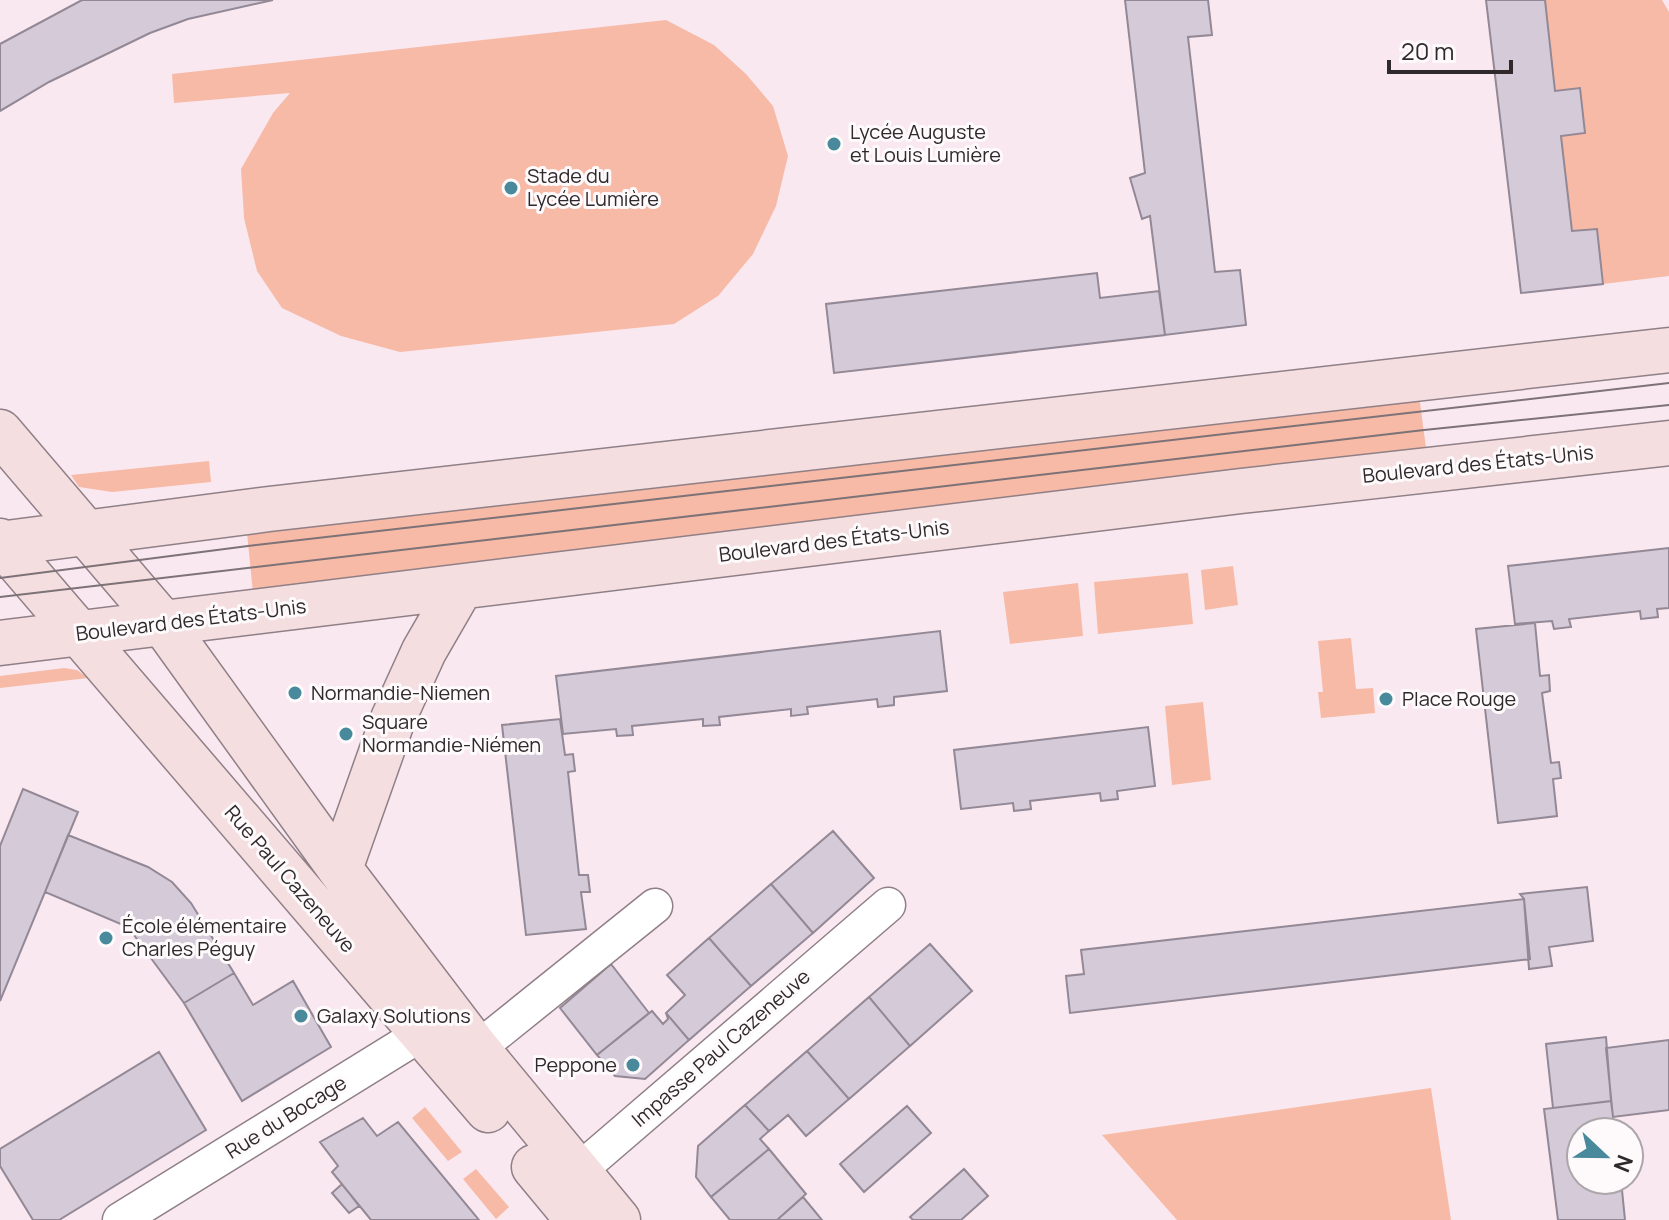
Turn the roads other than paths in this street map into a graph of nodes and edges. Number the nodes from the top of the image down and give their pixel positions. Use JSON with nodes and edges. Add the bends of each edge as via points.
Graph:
{"nodes":[{"id":1,"x":1669,"y":350,"type":"edge"},
{"id":2,"x":0,"y":432,"type":"edge"},
{"id":3,"x":1669,"y":443,"type":"edge"},
{"id":4,"x":83,"y":531,"type":"junction"},
{"id":5,"x":1,"y":543,"type":"edge"},
{"id":6,"x":461,"y":587,"type":"junction"},
{"id":7,"x":162,"y":622,"type":"junction"},
{"id":8,"x":82,"y":634,"type":"junction"},
{"id":9,"x":0,"y":643,"type":"edge"},
{"id":10,"x":340,"y":869,"type":"junction"},
{"id":11,"x":888,"y":905,"type":"dead end"},
{"id":12,"x":655,"y":906,"type":"dead end"},
{"id":13,"x":438,"y":1023,"type":"junction"},
{"id":14,"x":477,"y":1049,"type":"junction"},
{"id":15,"x":570,"y":1194,"type":"edge"},
{"id":16,"x":120,"y":1220,"type":"edge"},
{"id":17,"x":618,"y":1220,"type":"edge"}],
"edges":[{"from":1,"to":4,"type":"main road"},
{"from":2,"to":4,"type":"main road","name":"Rue Paul Cazeneuve"},
{"from":3,"to":6,"type":"main road","name":"Boulevard des États-Unis"},
{"from":4,"to":5,"type":"main road"},
{"from":4,"to":7,"type":"main road","name":"Rue Paul Cazeneuve"},
{"from":5,"to":8,"type":"main road","name":"Rue Paul Cazeneuve"},
{"from":6,"to":7,"type":"main road","name":"Boulevard des États-Unis"},
{"from":6,"to":10,"type":"main road","via":[[393,719]]},
{"from":7,"to":8,"type":"main road","name":"Boulevard des États-Unis"},
{"from":7,"to":10,"type":"main road","name":"Rue Paul Cazeneuve"},
{"from":8,"to":9,"type":"main road","name":"Boulevard des États-Unis"},
{"from":8,"to":13,"type":"main road","name":"Rue Paul Cazeneuve","via":[[223,803]]},
{"from":10,"to":13,"type":"main road","name":"Rue Paul Cazeneuve"},
{"from":11,"to":15,"type":"street","name":"Impasse Paul Cazeneuve"},
{"from":12,"to":14,"type":"street"},
{"from":13,"to":14,"type":"main road","name":"Rue Paul Cazeneuve"},
{"from":13,"to":15,"type":"main road","name":"Rue Paul Cazeneuve"},
{"from":13,"to":16,"type":"street","name":"Rue du Bocage"},
{"from":14,"to":15,"type":"main road","name":"Rue Paul Cazeneuve"},
{"from":15,"to":17,"type":"main road","name":"Rue Paul Cazeneuve"}]}
